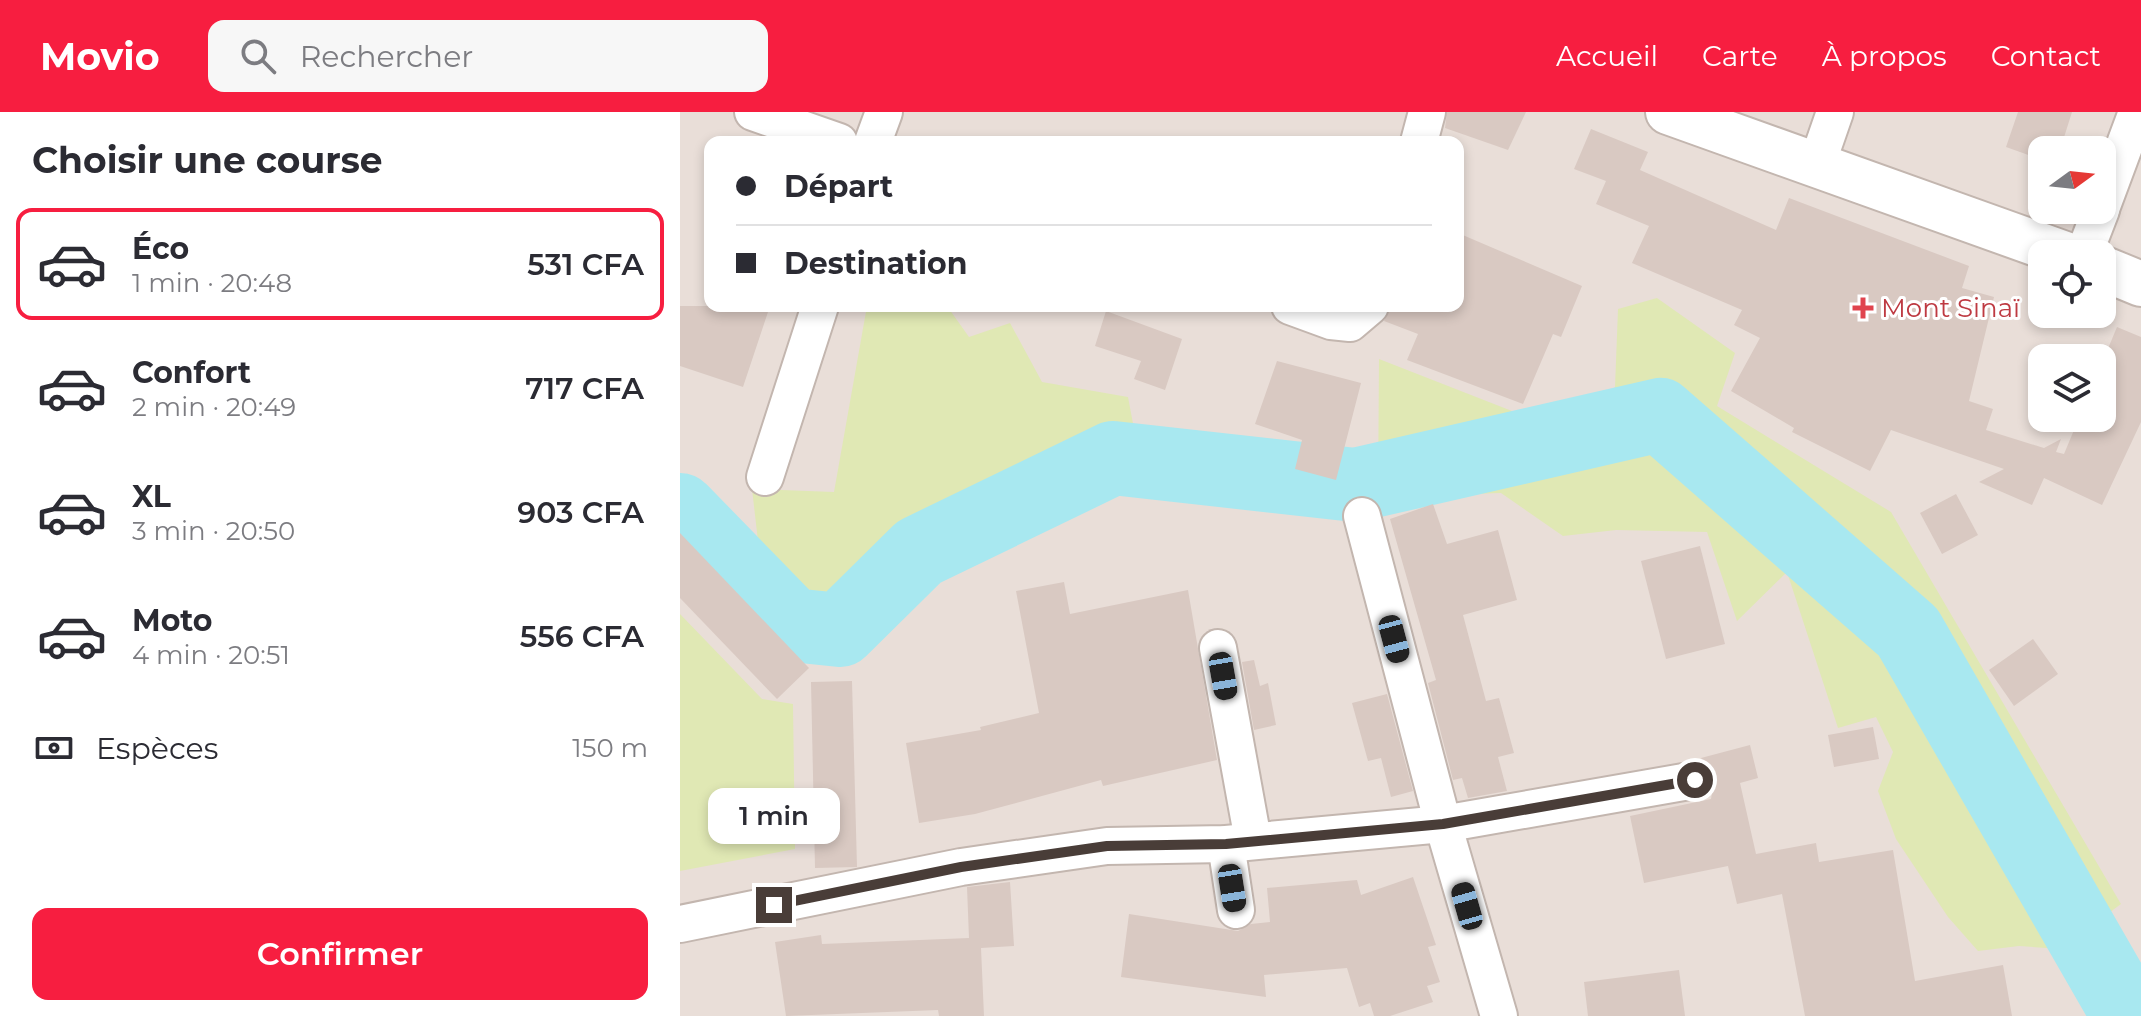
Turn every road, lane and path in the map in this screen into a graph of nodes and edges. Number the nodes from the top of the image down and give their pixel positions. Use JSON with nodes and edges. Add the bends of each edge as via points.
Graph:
{"nodes":[{"id":1,"x":753,"y":112,"type":"edge"},
{"id":2,"x":884,"y":112,"type":"edge"},
{"id":3,"x":1427,"y":112,"type":"edge"},
{"id":4,"x":1668,"y":112,"type":"edge"},
{"id":5,"x":1835,"y":112,"type":"edge"},
{"id":6,"x":2137,"y":112,"type":"edge"},
{"id":7,"x":822,"y":136,"type":"edge"},
{"id":8,"x":875,"y":136,"type":"edge"},
{"id":9,"x":1421,"y":136,"type":"edge"},
{"id":10,"x":1817,"y":164,"type":"junction"},
{"id":11,"x":2116,"y":168,"type":"edge"},
{"id":12,"x":2028,"y":241,"type":"edge"},
{"id":13,"x":2116,"y":274,"type":"edge"},
{"id":14,"x":2141,"y":284,"type":"edge"},
{"id":15,"x":818,"y":312,"type":"edge"},
{"id":16,"x":1306,"y":312,"type":"edge"},
{"id":17,"x":1363,"y":312,"type":"edge"},
{"id":18,"x":765,"y":477,"type":"dead end"},
{"id":19,"x":1362,"y":516,"type":"dead end"},
{"id":20,"x":1218,"y":648,"type":"dead end"},
{"id":21,"x":1695,"y":780,"type":"dead end"},
{"id":22,"x":1443,"y":824,"type":"junction"},
{"id":23,"x":1239,"y":842,"type":"junction"},
{"id":24,"x":1236,"y":910,"type":"dead end"},
{"id":25,"x":680,"y":924,"type":"edge"},
{"id":26,"x":1499,"y":1016,"type":"edge"}],
"edges":[{"from":1,"to":7,"type":"street"},
{"from":2,"to":8,"type":"street"},
{"from":3,"to":9,"type":"street"},
{"from":4,"to":10,"type":"street"},
{"from":5,"to":10,"type":"street"},
{"from":6,"to":11,"type":"street"},
{"from":10,"to":12,"type":"street"},
{"from":13,"to":14,"type":"street"},
{"from":15,"to":18,"type":"street"},
{"from":16,"to":17,"type":"street","via":[[1350,323]]},
{"from":19,"to":22,"type":"street"},
{"from":20,"to":23,"type":"street"},
{"from":21,"to":22,"type":"street"},
{"from":22,"to":23,"type":"street"},
{"from":22,"to":26,"type":"street"},
{"from":23,"to":24,"type":"street"},
{"from":23,"to":25,"type":"street","via":[[1107,846],[976,865]]}]}
